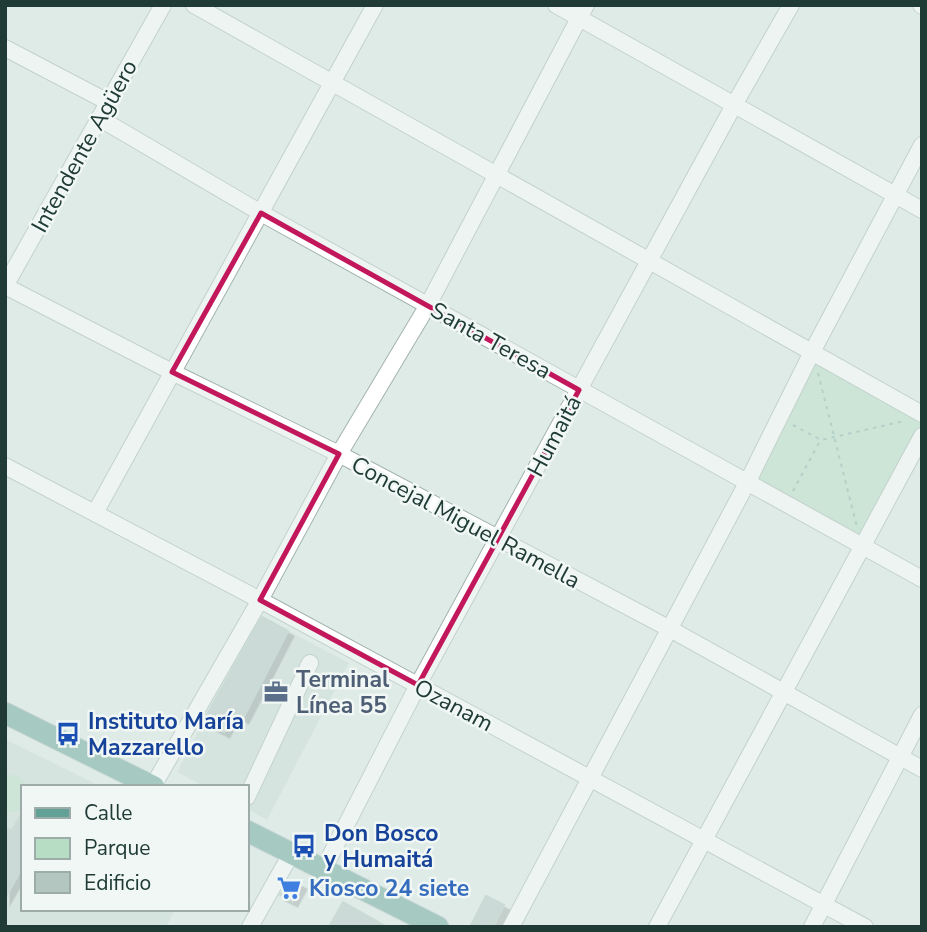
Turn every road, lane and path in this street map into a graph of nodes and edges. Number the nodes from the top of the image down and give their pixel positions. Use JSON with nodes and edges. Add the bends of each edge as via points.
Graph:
{"nodes":[{"id":1,"x":163,"y":5,"type":"edge"},
{"id":2,"x":194,"y":5,"type":"edge"},
{"id":3,"x":375,"y":5,"type":"edge"},
{"id":4,"x":556,"y":5,"type":"edge"},
{"id":5,"x":791,"y":5,"type":"edge"},
{"id":6,"x":582,"y":11,"type":"edge"},
{"id":7,"x":5,"y":48,"type":"edge"},
{"id":8,"x":333,"y":83,"type":"junction"},
{"id":9,"x":108,"y":102,"type":"junction"},
{"id":10,"x":734,"y":106,"type":"junction"},
{"id":11,"x":99,"y":118,"type":"junction"},
{"id":12,"x":922,"y":145,"type":"edge"},
{"id":13,"x":495,"y":174,"type":"junction"},
{"id":14,"x":895,"y":195,"type":"junction"},
{"id":15,"x":922,"y":210,"type":"edge"},
{"id":16,"x":261,"y":213,"type":"junction"},
{"id":17,"x":649,"y":262,"type":"junction"},
{"id":18,"x":5,"y":286,"type":"edge"},
{"id":19,"x":428,"y":304,"type":"junction"},
{"id":20,"x":812,"y":352,"type":"junction"},
{"id":21,"x":172,"y":372,"type":"junction"},
{"id":22,"x":579,"y":390,"type":"junction"},
{"id":23,"x":916,"y":417,"type":"edge"},
{"id":24,"x":779,"y":418,"type":"junction"},
{"id":25,"x":922,"y":436,"type":"edge"},
{"id":26,"x":836,"y":437,"type":"junction"},
{"id":27,"x":821,"y":440,"type":"junction"},
{"id":28,"x":338,"y":454,"type":"junction"},
{"id":29,"x":5,"y":466,"type":"edge"},
{"id":30,"x":747,"y":483,"type":"junction"},
{"id":31,"x":786,"y":503,"type":"junction"},
{"id":32,"x":95,"y":513,"type":"junction"},
{"id":33,"x":498,"y":540,"type":"junction"},
{"id":34,"x":862,"y":545,"type":"junction"},
{"id":35,"x":922,"y":579,"type":"edge"},
{"id":36,"x":260,"y":600,"type":"junction"},
{"id":37,"x":670,"y":629,"type":"junction"},
{"id":38,"x":310,"y":663,"type":"dead end"},
{"id":39,"x":418,"y":685,"type":"junction"},
{"id":40,"x":783,"y":690,"type":"junction"},
{"id":41,"x":5,"y":713,"type":"edge"},
{"id":42,"x":922,"y":715,"type":"edge"},
{"id":43,"x":899,"y":757,"type":"junction"},
{"id":44,"x":922,"y":769,"type":"edge"},
{"id":45,"x":590,"y":777,"type":"junction"},
{"id":46,"x":152,"y":785,"type":"edge"},
{"id":47,"x":155,"y":785,"type":"edge"},
{"id":48,"x":248,"y":795,"type":"edge"},
{"id":49,"x":248,"y":832,"type":"edge"},
{"id":50,"x":704,"y":840,"type":"junction"},
{"id":51,"x":291,"y":853,"type":"junction"},
{"id":52,"x":323,"y":870,"type":"junction"},
{"id":53,"x":825,"y":905,"type":"junction"},
{"id":54,"x":426,"y":924,"type":"edge"},
{"id":55,"x":250,"y":927,"type":"edge"},
{"id":56,"x":511,"y":927,"type":"edge"},
{"id":57,"x":657,"y":927,"type":"edge"},
{"id":58,"x":812,"y":927,"type":"edge"},
{"id":59,"x":865,"y":927,"type":"edge"}],
"edges":[{"from":1,"to":9,"type":"street","name":"Intendente Agüero"},
{"from":2,"to":8,"type":"street"},
{"from":3,"to":8,"type":"street"},
{"from":4,"to":6,"type":"street"},
{"from":5,"to":10,"type":"street","name":"Humaitá"},
{"from":6,"to":10,"type":"street"},
{"from":6,"to":13,"type":"street"},
{"from":7,"to":9,"type":"street"},
{"from":8,"to":13,"type":"street"},
{"from":8,"to":16,"type":"street"},
{"from":9,"to":11,"type":"street","name":"Intendente Agüero"},
{"from":10,"to":14,"type":"street"},
{"from":10,"to":17,"type":"street","name":"Humaitá"},
{"from":11,"to":16,"type":"street","name":"Santa Teresa"},
{"from":11,"to":18,"type":"street","name":"Intendente Agüero"},
{"from":12,"to":14,"type":"street"},
{"from":13,"to":17,"type":"street"},
{"from":13,"to":19,"type":"street"},
{"from":14,"to":15,"type":"street"},
{"from":14,"to":20,"type":"street"},
{"from":16,"to":19,"type":"street","name":"Santa Teresa"},
{"from":16,"to":21,"type":"street"},
{"from":17,"to":20,"type":"street"},
{"from":17,"to":22,"type":"street","name":"Humaitá"},
{"from":18,"to":21,"type":"street","name":"Concejal Miguel Ramella"},
{"from":19,"to":22,"type":"street","name":"Santa Teresa"},
{"from":19,"to":28,"type":"street"},
{"from":20,"to":23,"type":"street"},
{"from":20,"to":24,"type":"street"},
{"from":20,"to":26,"type":"path"},
{"from":21,"to":28,"type":"street","name":"Concejal Miguel Ramella"},
{"from":21,"to":32,"type":"street"},
{"from":22,"to":30,"type":"street","name":"Santa Teresa"},
{"from":22,"to":33,"type":"street","name":"Humaitá"},
{"from":23,"to":26,"type":"path"},
{"from":24,"to":27,"type":"path"},
{"from":24,"to":30,"type":"street"},
{"from":25,"to":34,"type":"street"},
{"from":26,"to":27,"type":"path"},
{"from":26,"to":34,"type":"path"},
{"from":27,"to":31,"type":"path"},
{"from":28,"to":33,"type":"street","name":"Concejal Miguel Ramella"},
{"from":28,"to":36,"type":"street"},
{"from":29,"to":32,"type":"street","name":"Ozanam"},
{"from":30,"to":31,"type":"street","name":"Santa Teresa"},
{"from":30,"to":37,"type":"street"},
{"from":31,"to":34,"type":"street","name":"Santa Teresa"},
{"from":32,"to":36,"type":"street","name":"Ozanam"},
{"from":33,"to":37,"type":"street","name":"Concejal Miguel Ramella"},
{"from":33,"to":39,"type":"street","name":"Humaitá"},
{"from":34,"to":35,"type":"street","name":"Santa Teresa"},
{"from":34,"to":40,"type":"street"},
{"from":36,"to":39,"type":"street","name":"Ozanam"},
{"from":36,"to":47,"type":"street"},
{"from":37,"to":40,"type":"street","name":"Concejal Miguel Ramella"},
{"from":37,"to":45,"type":"street"},
{"from":38,"to":48,"type":"street"},
{"from":39,"to":45,"type":"street","name":"Ozanam"},
{"from":39,"to":52,"type":"street","name":"Humaitá"},
{"from":40,"to":43,"type":"street","name":"Concejal Miguel Ramella"},
{"from":40,"to":50,"type":"street"},
{"from":41,"to":46,"type":"main road"},
{"from":42,"to":43,"type":"street"},
{"from":43,"to":44,"type":"street","name":"Concejal Miguel Ramella"},
{"from":43,"to":53,"type":"street"},
{"from":45,"to":50,"type":"street","name":"Ozanam"},
{"from":45,"to":56,"type":"street"},
{"from":49,"to":51,"type":"main road"},
{"from":50,"to":53,"type":"street","name":"Ozanam"},
{"from":50,"to":57,"type":"street"},
{"from":51,"to":52,"type":"main road"},
{"from":51,"to":55,"type":"street"},
{"from":52,"to":54,"type":"main road"},
{"from":53,"to":58,"type":"street"},
{"from":53,"to":59,"type":"street","name":"Ozanam"}]}
